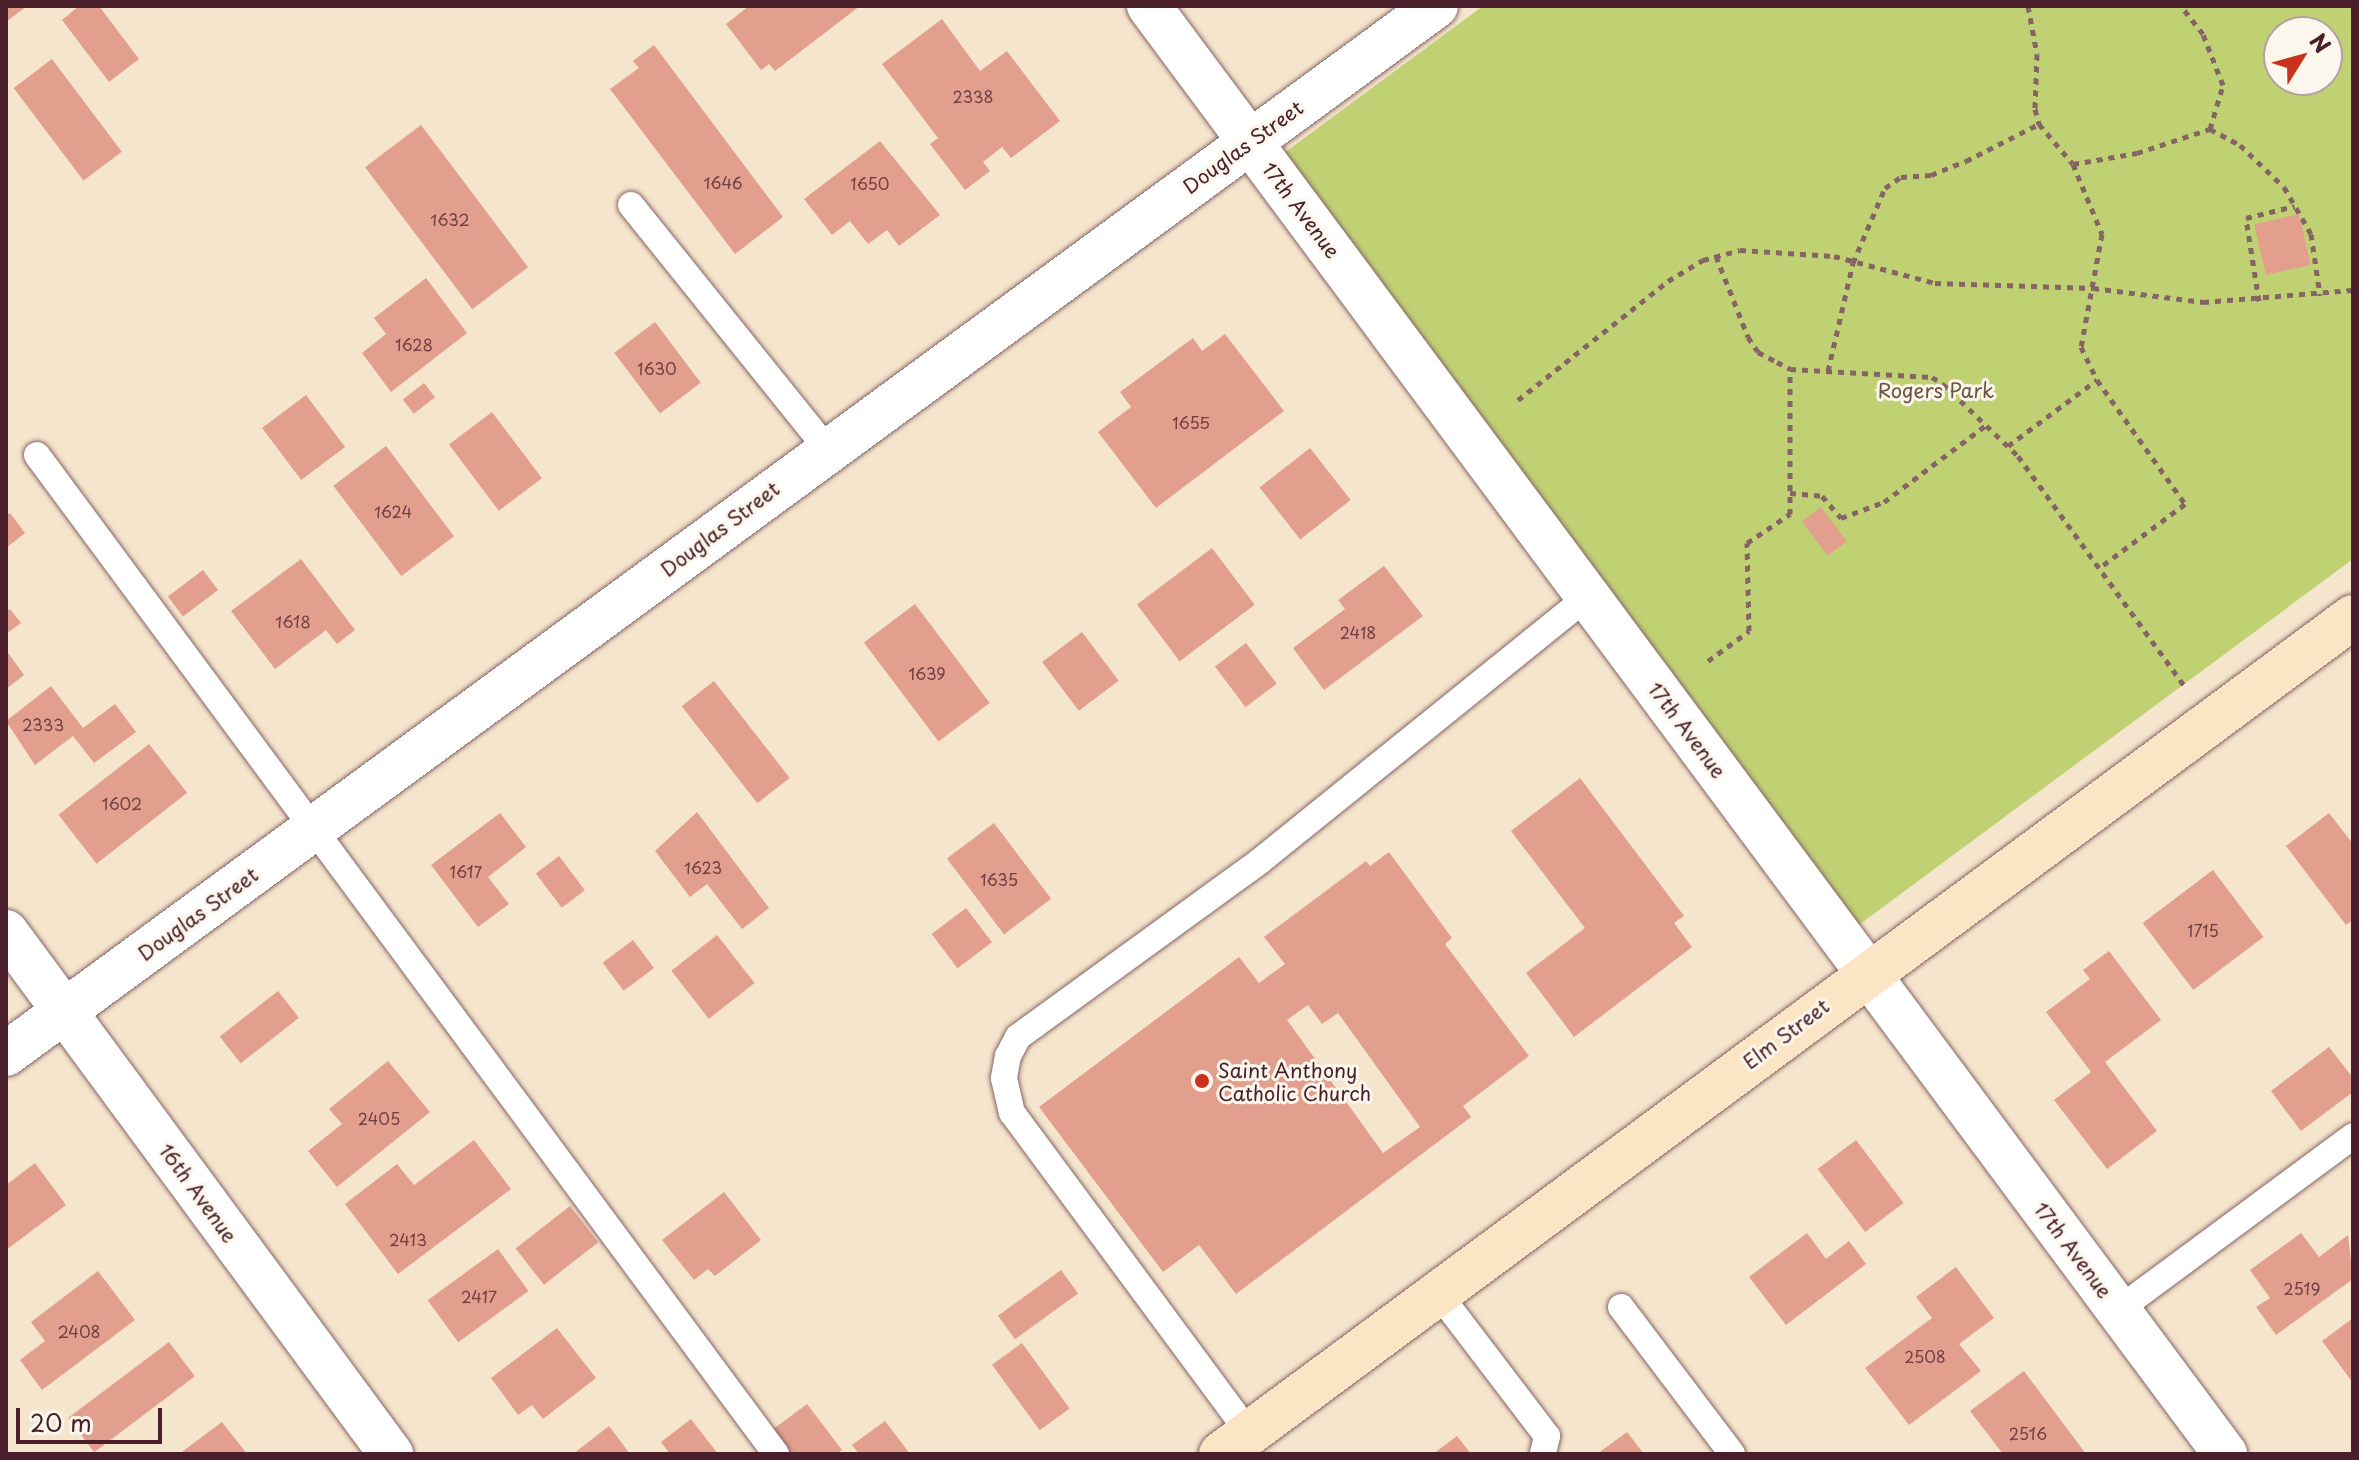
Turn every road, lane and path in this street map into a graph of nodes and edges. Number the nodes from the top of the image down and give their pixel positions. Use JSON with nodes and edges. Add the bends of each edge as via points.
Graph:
{"nodes":[{"id":1,"x":1149,"y":6,"type":"edge"},
{"id":2,"x":1436,"y":6,"type":"edge"},
{"id":3,"x":2028,"y":6,"type":"edge"},
{"id":4,"x":2181,"y":6,"type":"edge"},
{"id":5,"x":2039,"y":124,"type":"junction"},
{"id":6,"x":2210,"y":129,"type":"junction"},
{"id":7,"x":1251,"y":142,"type":"junction"},
{"id":8,"x":2073,"y":164,"type":"junction"},
{"id":9,"x":631,"y":205,"type":"dead end"},
{"id":10,"x":2296,"y":206,"type":"junction"},
{"id":11,"x":1716,"y":256,"type":"junction"},
{"id":12,"x":1853,"y":263,"type":"junction"},
{"id":13,"x":2093,"y":288,"type":"junction"},
{"id":14,"x":2353,"y":290,"type":"edge"},
{"id":15,"x":2320,"y":295,"type":"junction"},
{"id":16,"x":2259,"y":301,"type":"junction"},
{"id":17,"x":1790,"y":369,"type":"junction"},
{"id":18,"x":1828,"y":371,"type":"junction"},
{"id":19,"x":2097,"y":380,"type":"junction"},
{"id":20,"x":1518,"y":400,"type":"dead end"},
{"id":21,"x":1986,"y":425,"type":"junction"},
{"id":22,"x":2008,"y":446,"type":"junction"},
{"id":23,"x":827,"y":449,"type":"junction"},
{"id":24,"x":37,"y":455,"type":"dead end"},
{"id":25,"x":1790,"y":493,"type":"junction"},
{"id":26,"x":2099,"y":568,"type":"junction"},
{"id":27,"x":1588,"y":596,"type":"junction"},
{"id":28,"x":2353,"y":617,"type":"edge"},
{"id":29,"x":1708,"y":661,"type":"dead end"},
{"id":30,"x":2211,"y":722,"type":"junction"},
{"id":31,"x":315,"y":828,"type":"junction"},
{"id":32,"x":6,"y":932,"type":"edge"},
{"id":33,"x":1868,"y":973,"type":"junction"},
{"id":34,"x":65,"y":1012,"type":"junction"},
{"id":35,"x":6,"y":1054,"type":"edge"},
{"id":36,"x":2353,"y":1136,"type":"edge"},
{"id":37,"x":1438,"y":1293,"type":"junction"},
{"id":38,"x":1621,"y":1307,"type":"dead end"},
{"id":39,"x":2118,"y":1310,"type":"junction"},
{"id":40,"x":1235,"y":1443,"type":"edge"},
{"id":41,"x":391,"y":1454,"type":"edge"},
{"id":42,"x":776,"y":1454,"type":"edge"},
{"id":43,"x":1543,"y":1454,"type":"edge"},
{"id":44,"x":1732,"y":1454,"type":"edge"},
{"id":45,"x":2225,"y":1454,"type":"edge"}],
"edges":[{"from":1,"to":7,"type":"street","name":"17th Avenue"},
{"from":2,"to":7,"type":"street","name":"Douglas Street"},
{"from":3,"to":5,"type":"path","via":[[2037,54]]},
{"from":4,"to":6,"type":"path","via":[[2203,34],[2223,85]]},
{"from":5,"to":8,"type":"path"},
{"from":5,"to":12,"type":"path","via":[[1966,161],[1931,175],[1901,177],[1885,188]]},
{"from":6,"to":8,"type":"path","via":[[2137,153]]},
{"from":6,"to":10,"type":"path","via":[[2264,167]]},
{"from":7,"to":23,"type":"street","name":"Douglas Street"},
{"from":7,"to":27,"type":"street","name":"17th Avenue"},
{"from":8,"to":13,"type":"path","via":[[2102,234]]},
{"from":9,"to":23,"type":"lane"},
{"from":10,"to":15,"type":"path","via":[[2311,234]]},
{"from":10,"to":16,"type":"path","via":[[2246,218]]},
{"from":11,"to":12,"type":"path","via":[[1783,251]]},
{"from":11,"to":17,"type":"path","via":[[1748,337],[1758,352]]},
{"from":11,"to":20,"type":"path","via":[[1668,281]]},
{"from":12,"to":13,"type":"path","via":[[1935,283]]},
{"from":12,"to":18,"type":"path"},
{"from":13,"to":16,"type":"path","via":[[2203,302]]},
{"from":13,"to":19,"type":"path","via":[[2081,347]]},
{"from":14,"to":15,"type":"path"},
{"from":15,"to":16,"type":"path"},
{"from":17,"to":18,"type":"path"},
{"from":17,"to":25,"type":"path"},
{"from":18,"to":21,"type":"path","via":[[1932,377]]},
{"from":19,"to":22,"type":"path"},
{"from":19,"to":26,"type":"path","via":[[2185,504]]},
{"from":21,"to":22,"type":"path"},
{"from":21,"to":25,"type":"path","via":[[1884,502],[1841,518],[1822,496]]},
{"from":22,"to":26,"type":"path"},
{"from":23,"to":31,"type":"street","name":"Douglas Street"},
{"from":24,"to":31,"type":"lane"},
{"from":25,"to":29,"type":"path","via":[[1790,514],[1747,543],[1749,631]]},
{"from":26,"to":30,"type":"path"},
{"from":27,"to":33,"type":"street","name":"17th Avenue"},
{"from":27,"to":40,"type":"lane","via":[[1260,861],[1018,1037],[1008,1056],[1004,1078],[1012,1113]]},
{"from":28,"to":30,"type":"street","name":"Elm Street"},
{"from":30,"to":33,"type":"street","name":"Elm Street"},
{"from":31,"to":34,"type":"street","name":"Douglas Street"},
{"from":31,"to":42,"type":"lane"},
{"from":32,"to":34,"type":"street","name":"16th Avenue"},
{"from":33,"to":37,"type":"street","name":"Elm Street"},
{"from":33,"to":39,"type":"street","name":"17th Avenue"},
{"from":34,"to":35,"type":"street","name":"Douglas Street"},
{"from":34,"to":41,"type":"street","name":"16th Avenue"},
{"from":36,"to":39,"type":"lane"},
{"from":37,"to":40,"type":"street","name":"Elm Street"},
{"from":37,"to":43,"type":"lane","via":[[1547,1436]]},
{"from":38,"to":44,"type":"lane"},
{"from":39,"to":45,"type":"street","name":"17th Avenue"}]}
